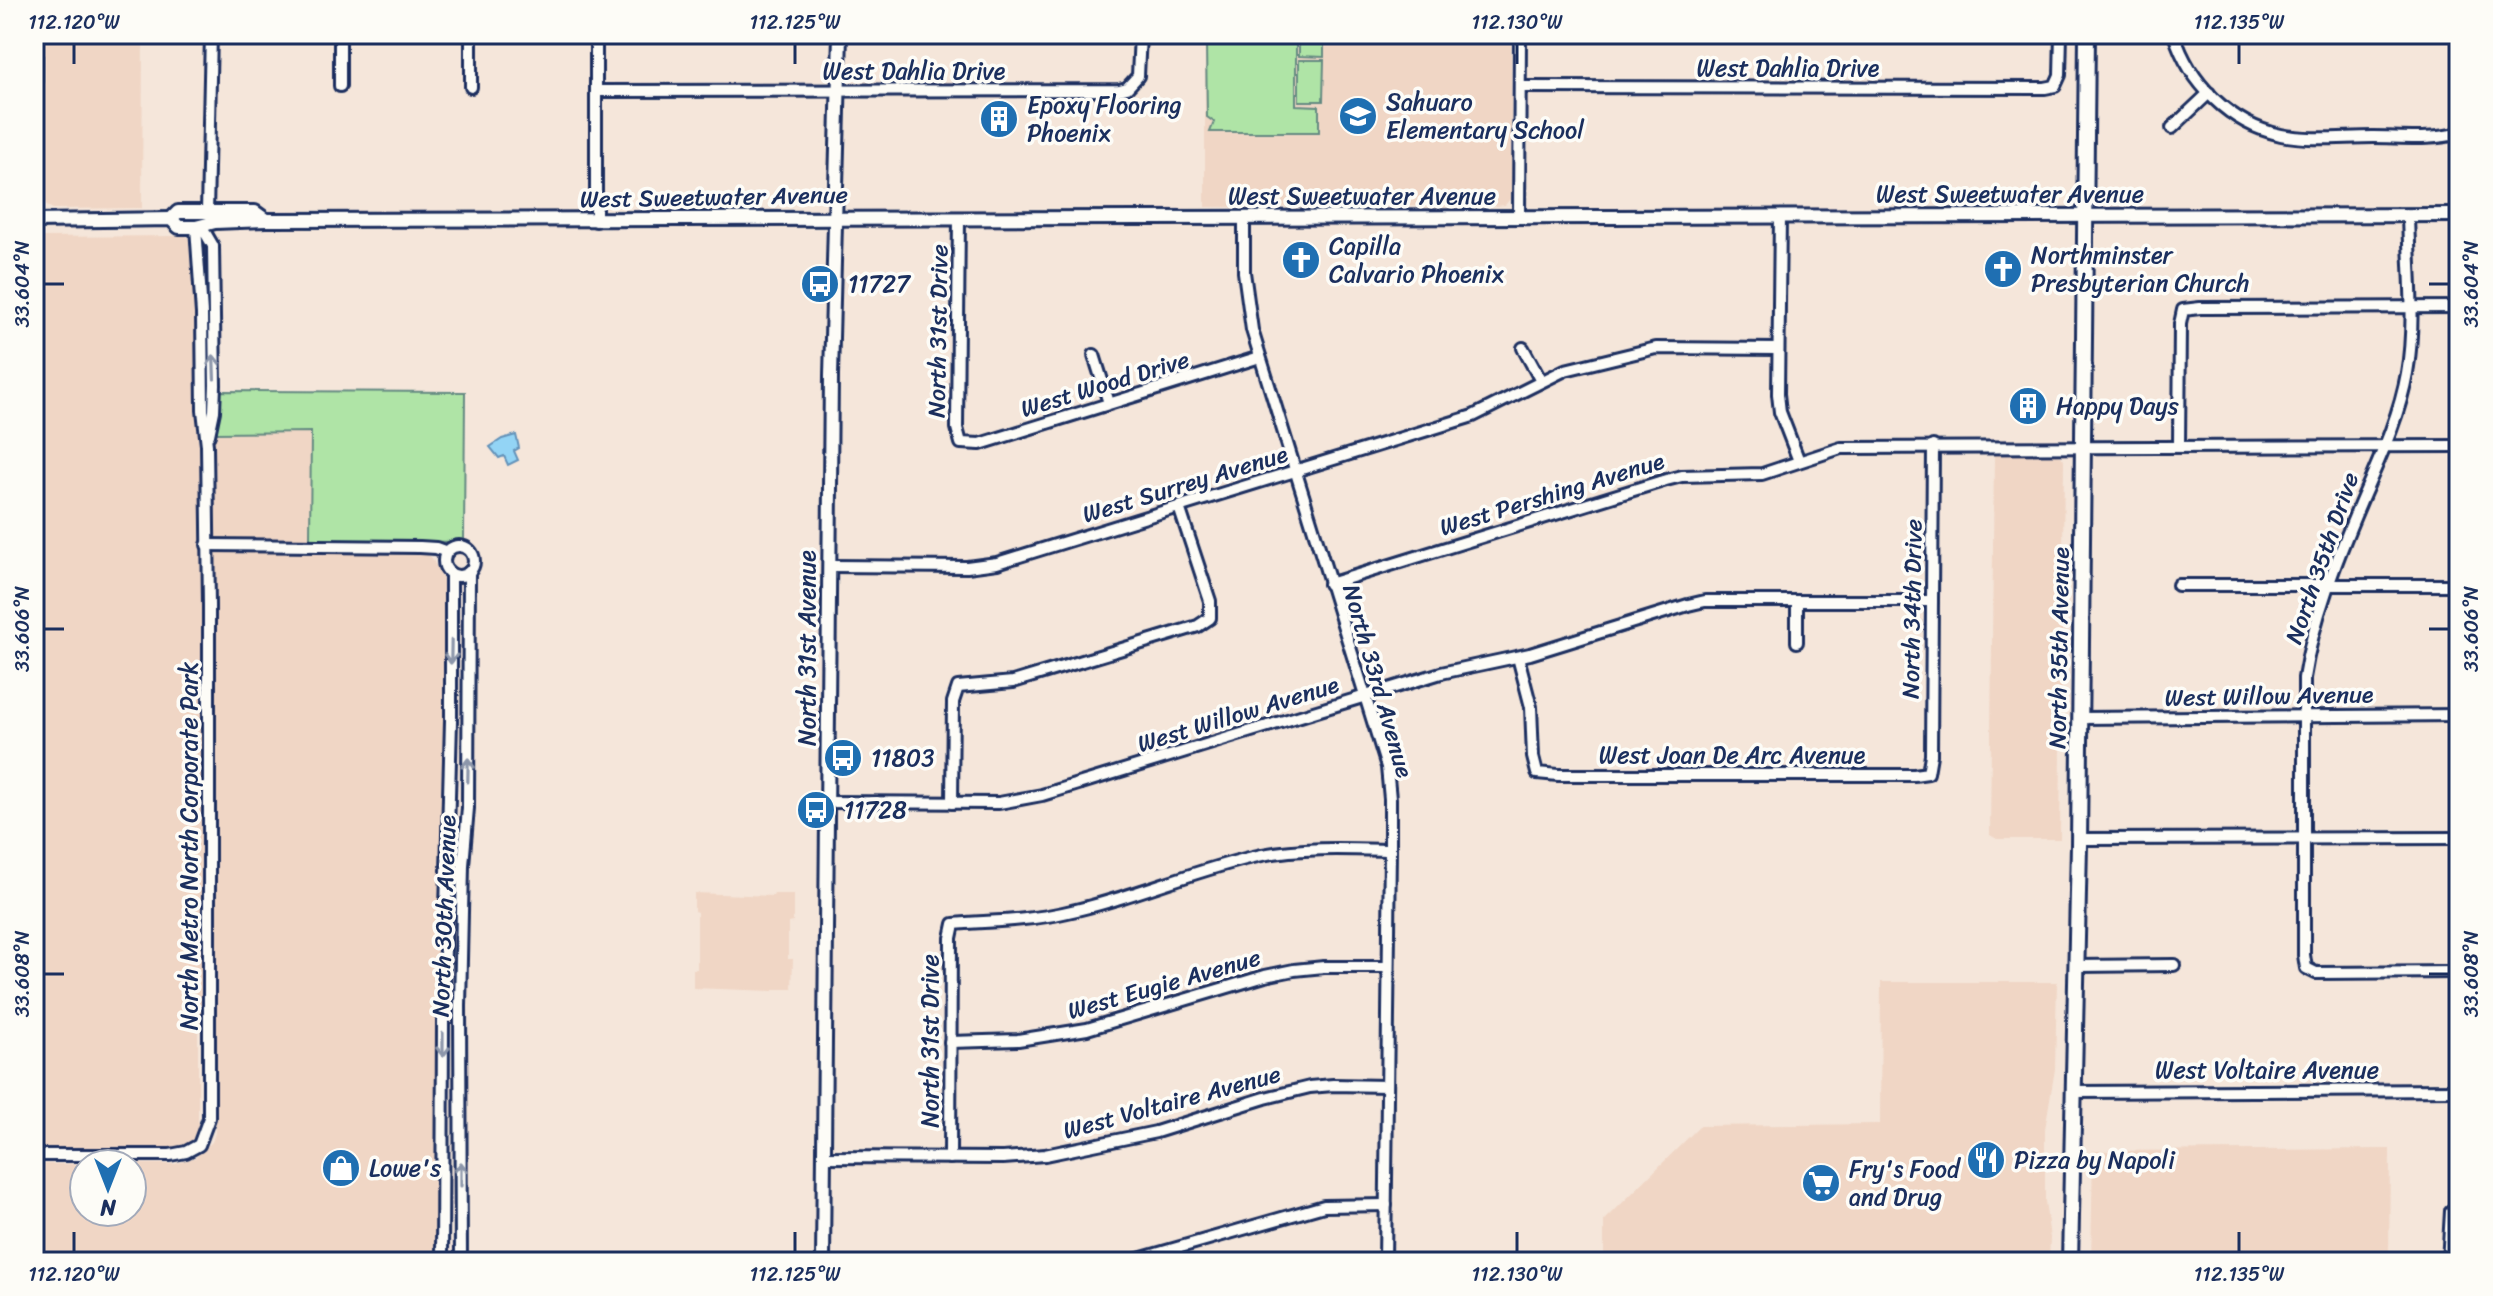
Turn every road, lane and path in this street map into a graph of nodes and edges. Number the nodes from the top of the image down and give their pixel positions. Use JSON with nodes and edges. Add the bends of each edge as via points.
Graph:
{"nodes":[{"id":1,"x":35,"y":34,"type":"edge"},
{"id":2,"x":211,"y":34,"type":"edge"},
{"id":3,"x":340,"y":34,"type":"edge"},
{"id":4,"x":471,"y":34,"type":"edge"},
{"id":5,"x":596,"y":34,"type":"edge"},
{"id":6,"x":840,"y":34,"type":"edge"},
{"id":7,"x":1140,"y":34,"type":"edge"},
{"id":8,"x":1520,"y":34,"type":"edge"},
{"id":9,"x":2061,"y":34,"type":"edge"},
{"id":10,"x":2087,"y":34,"type":"edge"},
{"id":11,"x":2174,"y":34,"type":"edge"},
{"id":12,"x":340,"y":86,"type":"dead end"},
{"id":13,"x":471,"y":87,"type":"dead end"},
{"id":14,"x":1520,"y":87,"type":"junction"},
{"id":15,"x":596,"y":91,"type":"junction"},
{"id":16,"x":839,"y":91,"type":"junction"},
{"id":17,"x":2209,"y":93,"type":"junction"},
{"id":18,"x":2172,"y":128,"type":"dead end"},
{"id":19,"x":2459,"y":133,"type":"edge"},
{"id":20,"x":34,"y":144,"type":"edge"},
{"id":21,"x":2408,"y":215,"type":"junction"},
{"id":22,"x":2459,"y":215,"type":"edge"},
{"id":23,"x":174,"y":216,"type":"junction"},
{"id":24,"x":1780,"y":216,"type":"junction"},
{"id":25,"x":2085,"y":216,"type":"junction"},
{"id":26,"x":1519,"y":217,"type":"junction"},
{"id":27,"x":836,"y":218,"type":"junction"},
{"id":28,"x":959,"y":218,"type":"junction"},
{"id":29,"x":1244,"y":218,"type":"junction"},
{"id":30,"x":214,"y":220,"type":"junction"},
{"id":31,"x":266,"y":220,"type":"junction"},
{"id":32,"x":34,"y":221,"type":"edge"},
{"id":33,"x":596,"y":221,"type":"junction"},
{"id":34,"x":196,"y":227,"type":"junction"},
{"id":35,"x":2410,"y":307,"type":"junction"},
{"id":36,"x":2459,"y":307,"type":"edge"},
{"id":37,"x":1523,"y":348,"type":"dead end"},
{"id":38,"x":1777,"y":349,"type":"junction"},
{"id":39,"x":1094,"y":355,"type":"dead end"},
{"id":40,"x":1260,"y":357,"type":"junction"},
{"id":41,"x":1541,"y":381,"type":"junction"},
{"id":42,"x":1109,"y":403,"type":"junction"},
{"id":43,"x":961,"y":443,"type":"joint"},
{"id":44,"x":1933,"y":446,"type":"junction"},
{"id":45,"x":2083,"y":446,"type":"junction"},
{"id":46,"x":2179,"y":446,"type":"junction"},
{"id":47,"x":2384,"y":446,"type":"junction"},
{"id":48,"x":2459,"y":446,"type":"edge"},
{"id":49,"x":1799,"y":461,"type":"junction"},
{"id":50,"x":1296,"y":470,"type":"junction"},
{"id":51,"x":1179,"y":507,"type":"junction"},
{"id":52,"x":207,"y":545,"type":"junction"},
{"id":53,"x":447,"y":552,"type":"junction"},
{"id":54,"x":829,"y":566,"type":"junction"},
{"id":55,"x":469,"y":572,"type":"junction"},
{"id":56,"x":451,"y":574,"type":"junction"},
{"id":57,"x":1329,"y":584,"type":"junction"},
{"id":58,"x":2330,"y":584,"type":"junction"},
{"id":59,"x":2178,"y":585,"type":"dead end"},
{"id":60,"x":2459,"y":585,"type":"edge"},
{"id":61,"x":1797,"y":601,"type":"junction"},
{"id":62,"x":1932,"y":601,"type":"junction"},
{"id":63,"x":1797,"y":642,"type":"dead end"},
{"id":64,"x":1518,"y":657,"type":"junction"},
{"id":65,"x":1365,"y":696,"type":"junction"},
{"id":66,"x":2459,"y":715,"type":"edge"},
{"id":67,"x":2304,"y":716,"type":"junction"},
{"id":68,"x":2079,"y":718,"type":"junction"},
{"id":69,"x":1928,"y":773,"type":"joint"},
{"id":70,"x":827,"y":802,"type":"junction"},
{"id":71,"x":952,"y":803,"type":"junction"},
{"id":72,"x":2305,"y":838,"type":"junction"},
{"id":73,"x":2459,"y":838,"type":"edge"},
{"id":74,"x":2079,"y":839,"type":"junction"},
{"id":75,"x":1390,"y":850,"type":"junction"},
{"id":76,"x":2174,"y":965,"type":"dead end"},
{"id":77,"x":2077,"y":966,"type":"junction"},
{"id":78,"x":1388,"y":967,"type":"junction"},
{"id":79,"x":2459,"y":972,"type":"edge"},
{"id":80,"x":950,"y":1042,"type":"junction"},
{"id":81,"x":1387,"y":1086,"type":"junction"},
{"id":82,"x":2459,"y":1090,"type":"edge"},
{"id":83,"x":2074,"y":1092,"type":"junction"},
{"id":84,"x":34,"y":1155,"type":"edge"},
{"id":85,"x":823,"y":1157,"type":"junction"},
{"id":86,"x":950,"y":1158,"type":"junction"},
{"id":87,"x":1386,"y":1205,"type":"junction"},
{"id":88,"x":2455,"y":1210,"type":"edge"},
{"id":89,"x":442,"y":1262,"type":"edge"},
{"id":90,"x":461,"y":1262,"type":"edge"},
{"id":91,"x":823,"y":1262,"type":"edge"},
{"id":92,"x":1128,"y":1262,"type":"edge"},
{"id":93,"x":1385,"y":1262,"type":"edge"},
{"id":94,"x":2070,"y":1262,"type":"edge"},
{"id":95,"x":2448,"y":1262,"type":"edge"}],
"edges":[{"from":1,"to":20,"type":"street"},
{"from":2,"to":30,"type":"street"},
{"from":3,"to":12,"type":"street"},
{"from":4,"to":13,"type":"street"},
{"from":5,"to":15,"type":"street"},
{"from":6,"to":16,"type":"street","name":"North 31st Avenue"},
{"from":7,"to":16,"type":"street","name":"West Dahlia Drive","via":[[1140,69],[1135,82],[1119,90]]},
{"from":8,"to":14,"type":"street"},
{"from":9,"to":14,"type":"street","name":"West Dahlia Drive","via":[[2060,75],[2055,86],[2045,88]]},
{"from":10,"to":25,"type":"main road","name":"North 35th Avenue"},
{"from":11,"to":17,"type":"street","via":[[2196,79]]},
{"from":14,"to":26,"type":"street"},
{"from":15,"to":16,"type":"street","name":"West Dahlia Drive"},
{"from":15,"to":33,"type":"street"},
{"from":16,"to":27,"type":"street","name":"North 31st Avenue"},
{"from":17,"to":18,"type":"street"},
{"from":17,"to":19,"type":"street","via":[[2237,118],[2280,134],[2328,138]]},
{"from":21,"to":22,"type":"street","name":"West Sweetwater Avenue"},
{"from":21,"to":25,"type":"street","name":"West Sweetwater Avenue"},
{"from":21,"to":35,"type":"street","name":"North 35th Drive"},
{"from":23,"to":30,"type":"street","name":"West Sweetwater Avenue"},
{"from":23,"to":32,"type":"street","name":"West Sweetwater Avenue"},
{"from":23,"to":34,"type":"street","name":"West Sweetwater Avenue","via":[[179,227]]},
{"from":24,"to":25,"type":"street","name":"West Sweetwater Avenue"},
{"from":24,"to":26,"type":"street","name":"West Sweetwater Avenue"},
{"from":24,"to":38,"type":"street"},
{"from":25,"to":45,"type":"main road","name":"North 35th Avenue"},
{"from":26,"to":29,"type":"street","name":"West Sweetwater Avenue"},
{"from":27,"to":28,"type":"street","name":"West Sweetwater Avenue"},
{"from":27,"to":33,"type":"street","name":"West Sweetwater Avenue"},
{"from":27,"to":54,"type":"street","name":"North 31st Avenue"},
{"from":28,"to":29,"type":"street","name":"West Sweetwater Avenue"},
{"from":28,"to":43,"type":"street","name":"North 31st Drive"},
{"from":29,"to":40,"type":"street","name":"North 33rd Avenue","via":[[1248,311]]},
{"from":30,"to":31,"type":"street","name":"West Sweetwater Avenue","via":[[254,226]]},
{"from":30,"to":31,"type":"street","name":"West Sweetwater Avenue","via":[[255,212]]},
{"from":30,"to":34,"type":"street"},
{"from":30,"to":34,"type":"street","name":"West Sweetwater Avenue"},
{"from":31,"to":33,"type":"street","name":"West Sweetwater Avenue"},
{"from":34,"to":52,"type":"street","name":"North Metro North Corporate Park"},
{"from":35,"to":36,"type":"street"},
{"from":35,"to":46,"type":"street","via":[[2183,310]]},
{"from":35,"to":47,"type":"street","name":"North 35th Drive","via":[[2407,373]]},
{"from":37,"to":41,"type":"street"},
{"from":38,"to":41,"type":"street","name":"West Surrey Avenue","via":[[1656,348],[1589,363]]},
{"from":38,"to":49,"type":"street","via":[[1780,412]]},
{"from":39,"to":42,"type":"street"},
{"from":40,"to":42,"type":"street","name":"West Wood Drive"},
{"from":40,"to":50,"type":"street","name":"North 33rd Avenue"},
{"from":41,"to":50,"type":"street","name":"West Surrey Avenue","via":[[1473,416]]},
{"from":42,"to":43,"type":"street","name":"West Wood Drive","via":[[980,444]]},
{"from":44,"to":45,"type":"street","name":"West Pershing Avenue"},
{"from":44,"to":49,"type":"street","name":"West Pershing Avenue","via":[[1841,448]]},
{"from":44,"to":62,"type":"street","name":"North 34th Drive"},
{"from":45,"to":46,"type":"street","name":"West Pershing Avenue"},
{"from":45,"to":68,"type":"main road","name":"North 35th Avenue"},
{"from":46,"to":47,"type":"street","name":"West Pershing Avenue"},
{"from":47,"to":48,"type":"street","name":"West Pershing Avenue"},
{"from":47,"to":58,"type":"street","name":"North 35th Drive"},
{"from":49,"to":57,"type":"street","name":"West Pershing Avenue","via":[[1762,474],[1666,480]]},
{"from":50,"to":51,"type":"street","name":"West Surrey Avenue"},
{"from":50,"to":57,"type":"street","name":"North 33rd Avenue"},
{"from":51,"to":54,"type":"street","name":"West Surrey Avenue","via":[[982,566]]},
{"from":51,"to":71,"type":"street","via":[[1210,601],[1210,618],[1013,682],[958,687],[953,702]]},
{"from":52,"to":53,"type":"street","via":[[420,547]]},
{"from":52,"to":84,"type":"street","name":"North Metro North Corporate Park","via":[[209,1118],[199,1145],[186,1152]]},
{"from":53,"to":55,"type":"street","via":[[458,546],[469,551],[474,560]]},
{"from":53,"to":56,"type":"street","name":"North 30th Avenue","via":[[444,566]]},
{"from":54,"to":70,"type":"street","name":"North 31st Avenue"},
{"from":55,"to":56,"type":"street"},
{"from":90,"to":55,"type":"street","name":"North 30th Avenue","one_way":true},
{"from":56,"to":89,"type":"street","name":"North 30th Avenue","one_way":true},
{"from":57,"to":65,"type":"street","name":"North 33rd Avenue"},
{"from":58,"to":59,"type":"street"},
{"from":58,"to":60,"type":"street"},
{"from":58,"to":67,"type":"street","name":"North 35th Drive","via":[[2308,652]]},
{"from":61,"to":62,"type":"street","name":"West Willow Avenue"},
{"from":61,"to":63,"type":"street"},
{"from":61,"to":64,"type":"street","name":"West Willow Avenue","via":[[1705,601]]},
{"from":62,"to":69,"type":"street","name":"North 34th Drive"},
{"from":64,"to":65,"type":"street","name":"West Willow Avenue"},
{"from":64,"to":69,"type":"street","name":"West Joan De Arc Avenue","via":[[1531,707],[1537,773]]},
{"from":65,"to":71,"type":"street","name":"West Willow Avenue","via":[[1042,795],[999,803]]},
{"from":65,"to":75,"type":"street","name":"North 33rd Avenue","via":[[1387,767]]},
{"from":66,"to":67,"type":"street","name":"West Willow Avenue"},
{"from":67,"to":68,"type":"street","name":"West Willow Avenue"},
{"from":67,"to":72,"type":"street","name":"North 35th Drive"},
{"from":68,"to":74,"type":"main road","name":"North 35th Avenue"},
{"from":70,"to":71,"type":"street","name":"West Willow Avenue"},
{"from":70,"to":85,"type":"street","name":"North 31st Avenue"},
{"from":72,"to":73,"type":"street"},
{"from":72,"to":74,"type":"street"},
{"from":72,"to":79,"type":"street","name":"North 35th Drive","via":[[2306,968],[2316,973]]},
{"from":74,"to":77,"type":"main road","name":"North 35th Avenue"},
{"from":75,"to":78,"type":"street","name":"North 33rd Avenue"},
{"from":75,"to":80,"type":"street","name":"North 31st Drive","via":[[1266,854],[1063,913],[954,924]]},
{"from":76,"to":77,"type":"street"},
{"from":77,"to":83,"type":"main road","name":"North 35th Avenue"},
{"from":78,"to":80,"type":"street","name":"West Eugie Avenue","via":[[1294,970],[1087,1029],[1018,1040]]},
{"from":78,"to":81,"type":"street","name":"North 33rd Avenue"},
{"from":80,"to":86,"type":"street","name":"North 31st Drive"},
{"from":81,"to":86,"type":"street","name":"West Voltaire Avenue","via":[[1310,1087],[1156,1132],[1045,1155]]},
{"from":81,"to":87,"type":"street","name":"North 33rd Avenue"},
{"from":82,"to":83,"type":"street","name":"West Voltaire Avenue"},
{"from":83,"to":94,"type":"main road","name":"North 35th Avenue"},
{"from":85,"to":86,"type":"street","name":"West Voltaire Avenue"},
{"from":85,"to":91,"type":"street","name":"North 31st Avenue"},
{"from":87,"to":92,"type":"street","via":[[1324,1206]]},
{"from":87,"to":93,"type":"street","name":"North 33rd Avenue"},
{"from":88,"to":95,"type":"street","via":[[2449,1221]]}]}
